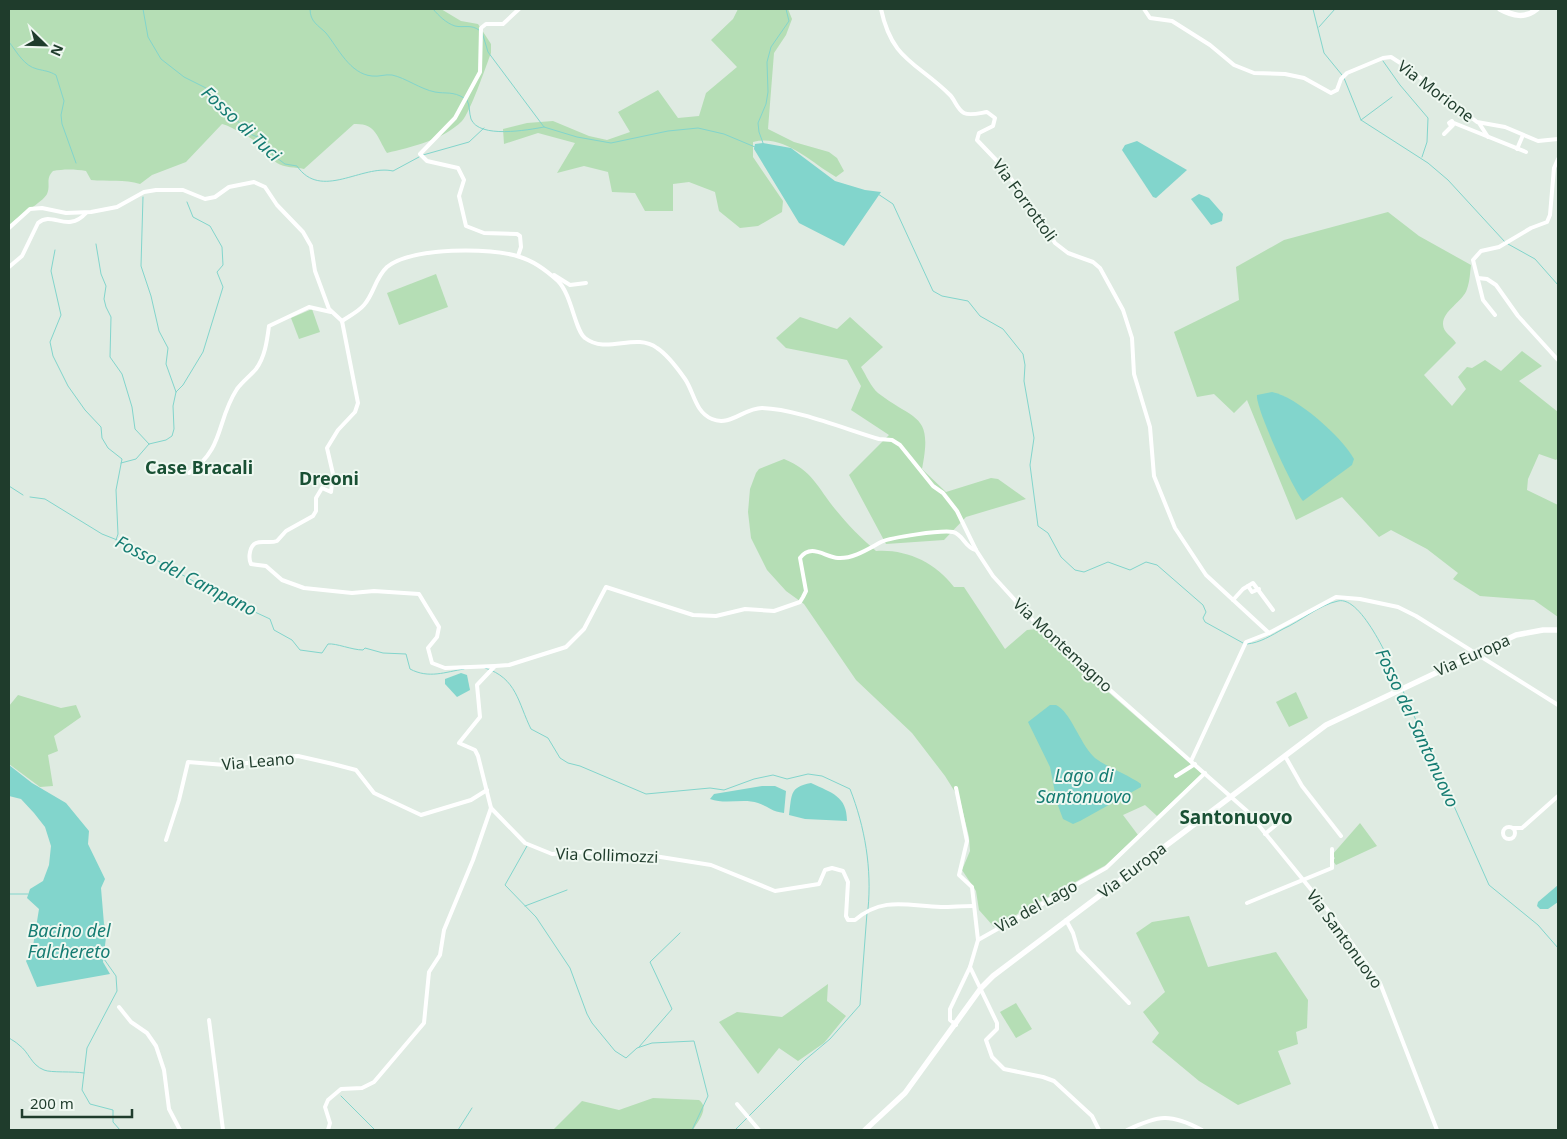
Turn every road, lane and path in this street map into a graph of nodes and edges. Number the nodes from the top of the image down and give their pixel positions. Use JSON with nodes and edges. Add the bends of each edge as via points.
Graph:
{"nodes":[{"id":1,"x":519,"y":9,"type":"edge"},
{"id":2,"x":881,"y":9,"type":"edge"},
{"id":3,"x":1144,"y":9,"type":"edge"},
{"id":4,"x":1500,"y":9,"type":"edge"},
{"id":5,"x":1537,"y":9,"type":"edge"},
{"id":6,"x":1479,"y":123,"type":"junction"},
{"id":7,"x":1444,"y":134,"type":"dead end"},
{"id":8,"x":1523,"y":135,"type":"junction"},
{"id":9,"x":1488,"y":137,"type":"junction"},
{"id":10,"x":1558,"y":139,"type":"edge"},
{"id":11,"x":1517,"y":149,"type":"junction"},
{"id":12,"x":1526,"y":152,"type":"dead end"},
{"id":13,"x":1558,"y":159,"type":"edge"},
{"id":14,"x":86,"y":213,"type":"junction"},
{"id":15,"x":9,"y":228,"type":"edge"},
{"id":16,"x":518,"y":256,"type":"junction"},
{"id":17,"x":9,"y":267,"type":"edge"},
{"id":18,"x":544,"y":269,"type":"junction"},
{"id":19,"x":1478,"y":278,"type":"junction"},
{"id":20,"x":586,"y":283,"type":"dead end"},
{"id":21,"x":332,"y":313,"type":"junction"},
{"id":22,"x":1495,"y":316,"type":"dead end"},
{"id":23,"x":342,"y":320,"type":"junction"},
{"id":24,"x":1558,"y":360,"type":"edge"},
{"id":25,"x":189,"y":473,"type":"dead end"},
{"id":26,"x":976,"y":550,"type":"junction"},
{"id":27,"x":1232,"y":600,"type":"junction"},
{"id":28,"x":1273,"y":610,"type":"dead end"},
{"id":29,"x":1558,"y":630,"type":"edge"},
{"id":30,"x":1269,"y":633,"type":"junction"},
{"id":31,"x":1475,"y":653,"type":"junction"},
{"id":32,"x":496,"y":666,"type":"junction"},
{"id":33,"x":1558,"y":705,"type":"edge"},
{"id":34,"x":1285,"y":754,"type":"junction"},
{"id":35,"x":1193,"y":762,"type":"junction"},
{"id":36,"x":1205,"y":773,"type":"junction"},
{"id":37,"x":1176,"y":776,"type":"dead end"},
{"id":38,"x":956,"y":788,"type":"dead end"},
{"id":39,"x":487,"y":790,"type":"junction"},
{"id":40,"x":1230,"y":795,"type":"junction"},
{"id":41,"x":1558,"y":796,"type":"edge"},
{"id":42,"x":491,"y":808,"type":"junction"},
{"id":43,"x":1285,"y":814,"type":"dead end"},
{"id":44,"x":1513,"y":828,"type":"dead end"},
{"id":45,"x":1265,"y":834,"type":"junction"},
{"id":46,"x":1340,"y":836,"type":"dead end"},
{"id":47,"x":166,"y":840,"type":"dead end"},
{"id":48,"x":1332,"y":849,"type":"dead end"},
{"id":49,"x":1303,"y":880,"type":"junction"},
{"id":50,"x":1247,"y":903,"type":"dead end"},
{"id":51,"x":973,"y":906,"type":"junction"},
{"id":52,"x":1066,"y":920,"type":"junction"},
{"id":53,"x":978,"y":940,"type":"junction"},
{"id":54,"x":970,"y":967,"type":"junction"},
{"id":55,"x":981,"y":988,"type":"junction"},
{"id":56,"x":1129,"y":1003,"type":"dead end"},
{"id":57,"x":119,"y":1007,"type":"dead end"},
{"id":58,"x":209,"y":1020,"type":"dead end"},
{"id":59,"x":956,"y":1025,"type":"junction"},
{"id":60,"x":737,"y":1104,"type":"dead end"},
{"id":61,"x":180,"y":1130,"type":"edge"},
{"id":62,"x":222,"y":1130,"type":"edge"},
{"id":63,"x":328,"y":1130,"type":"edge"},
{"id":64,"x":760,"y":1130,"type":"edge"},
{"id":65,"x":865,"y":1130,"type":"edge"},
{"id":66,"x":1099,"y":1130,"type":"edge"},
{"id":67,"x":1127,"y":1130,"type":"edge"},
{"id":68,"x":1202,"y":1130,"type":"edge"},
{"id":69,"x":1437,"y":1130,"type":"edge"}],
"edges":[{"from":1,"to":16,"type":"street","via":[[503,24],[486,24],[480,28],[480,72],[454,118],[420,154],[427,161],[458,168],[464,180],[459,196],[466,226],[484,233],[520,236]]},
{"from":2,"to":27,"type":"street","name":"Via Forrottoli","via":[[900,55],[947,92],[959,110],[968,114],[987,112],[995,118],[993,126],[979,133],[977,140],[1036,211],[1055,243],[1068,253],[1092,262],[1102,272],[1123,310],[1132,338],[1134,374],[1150,427],[1157,484],[1185,545],[1206,576]]},
{"from":3,"to":6,"type":"street","name":"Via Morione","via":[[1150,18],[1172,22],[1210,45],[1234,65],[1254,73],[1304,78],[1331,93],[1337,90],[1343,77],[1391,57]]},
{"from":4,"to":5,"type":"main road","via":[[1520,16]]},
{"from":6,"to":8,"type":"street","name":"Via Morione","via":[[1505,127]]},
{"from":6,"to":9,"type":"street"},
{"from":7,"to":9,"type":"street","via":[[1452,125]]},
{"from":8,"to":10,"type":"street","name":"Via Morione","via":[[1540,141]]},
{"from":8,"to":11,"type":"street"},
{"from":9,"to":11,"type":"street"},
{"from":11,"to":12,"type":"street"},
{"from":13,"to":19,"type":"street","via":[[1547,222],[1477,254],[1473,263]]},
{"from":14,"to":15,"type":"street","via":[[42,208],[30,210]]},
{"from":14,"to":17,"type":"street","via":[[68,223],[42,220],[22,256]]},
{"from":14,"to":21,"type":"street","via":[[117,207],[144,192],[183,190],[205,199],[215,198],[229,187],[254,182],[265,187],[303,232],[311,246],[315,271]]},
{"from":16,"to":18,"type":"street","name":"Via Montemagno"},
{"from":16,"to":23,"type":"street","name":"Via Montemagno","via":[[489,250],[447,251],[406,257],[389,266],[364,306]]},
{"from":18,"to":20,"type":"street","via":[[570,285]]},
{"from":18,"to":26,"type":"street","name":"Via Montemagno","via":[[559,283],[572,303],[581,334],[586,340],[600,346],[631,341],[657,347],[687,381],[693,397],[710,419],[722,422],[760,408],[787,412],[892,440],[900,445],[932,486],[952,504]]},
{"from":19,"to":22,"type":"street","via":[[1483,300]]},
{"from":19,"to":24,"type":"street","via":[[1496,285],[1518,316]]},
{"from":21,"to":23,"type":"street"},
{"from":21,"to":25,"type":"street","via":[[309,307],[269,326],[268,341],[259,364],[237,389],[222,421],[218,442],[200,466]]},
{"from":23,"to":32,"type":"street","via":[[358,403],[356,412],[338,430],[327,448],[333,474],[331,492],[322,488],[316,498],[313,516],[286,531],[277,541],[254,544],[249,560],[252,564],[269,568],[282,580],[304,588],[419,594],[439,627],[437,637],[428,648],[432,663],[445,668]]},
{"from":26,"to":32,"type":"street","via":[[970,549],[958,534],[951,532],[887,540],[867,551],[841,558],[810,551],[800,558],[806,591],[803,598],[774,612],[746,609],[716,616],[693,615],[606,587],[584,629],[566,648]]},
{"from":26,"to":35,"type":"street","name":"Via Montemagno","via":[[993,576],[1041,629]]},
{"from":27,"to":28,"type":"street","via":[[1248,586],[1252,592],[1259,590]]},
{"from":27,"to":30,"type":"street","name":"Via Forrottoli"},
{"from":29,"to":31,"type":"main road","name":"Via Europa","via":[[1522,634]]},
{"from":30,"to":31,"type":"street","via":[[1336,597],[1349,597],[1407,611]]},
{"from":30,"to":35,"type":"street","via":[[1246,644]]},
{"from":31,"to":33,"type":"street"},
{"from":31,"to":34,"type":"main road","name":"Via Europa","via":[[1326,725]]},
{"from":32,"to":39,"type":"street","via":[[477,685],[480,717],[459,743],[475,750]]},
{"from":34,"to":40,"type":"main road","name":"Via Europa"},
{"from":34,"to":46,"type":"street","via":[[1300,784]]},
{"from":35,"to":36,"type":"street","name":"Via Montemagno"},
{"from":35,"to":37,"type":"street"},
{"from":36,"to":40,"type":"street","name":"Via Montemagno"},
{"from":36,"to":53,"type":"street","name":"Via del Lago","via":[[1106,868]]},
{"from":38,"to":51,"type":"street","via":[[966,841],[960,875],[972,887]]},
{"from":39,"to":42,"type":"street"},
{"from":39,"to":47,"type":"street","name":"Via Leano","via":[[471,800],[421,815],[374,793],[356,770],[306,758],[278,757],[225,765],[188,762]]},
{"from":40,"to":45,"type":"street","name":"Via Santonuovo"},
{"from":40,"to":52,"type":"main road","name":"Via Europa"},
{"from":41,"to":44,"type":"street","via":[[1522,828]]},
{"from":42,"to":51,"type":"street","name":"Via Collimozzi","via":[[525,843],[556,855],[576,852],[648,854],[711,864],[776,891],[815,886],[822,880],[825,870],[838,869],[843,871],[848,882],[848,920],[893,903]]},
{"from":42,"to":63,"type":"street","via":[[444,930],[440,955],[429,972],[424,1025],[374,1082],[362,1088],[343,1088],[329,1099],[325,1107],[330,1123]]},
{"from":43,"to":45,"type":"street"},
{"from":45,"to":49,"type":"street","name":"Via Santonuovo"},
{"from":48,"to":49,"type":"street","via":[[1333,868]]},
{"from":49,"to":50,"type":"street"},
{"from":49,"to":69,"type":"street","name":"Via Santonuovo","via":[[1352,941],[1380,983]]},
{"from":51,"to":53,"type":"street"},
{"from":52,"to":55,"type":"main road","name":"Via Europa"},
{"from":52,"to":56,"type":"street","via":[[1074,933],[1078,950]]},
{"from":53,"to":54,"type":"street"},
{"from":54,"to":55,"type":"street"},
{"from":54,"to":59,"type":"street","via":[[950,1009],[950,1020]]},
{"from":55,"to":59,"type":"main road","name":"Via Europa"},
{"from":55,"to":66,"type":"street","via":[[998,1028],[986,1040],[992,1057],[1004,1069],[1054,1081],[1092,1116]]},
{"from":57,"to":61,"type":"street","via":[[156,1046],[164,1070],[169,1109]]},
{"from":58,"to":62,"type":"street"},
{"from":59,"to":65,"type":"main road","name":"Via Europa","via":[[896,1102]]},
{"from":60,"to":64,"type":"street"},
{"from":67,"to":68,"type":"street","via":[[1160,1117],[1179,1118]]}]}
